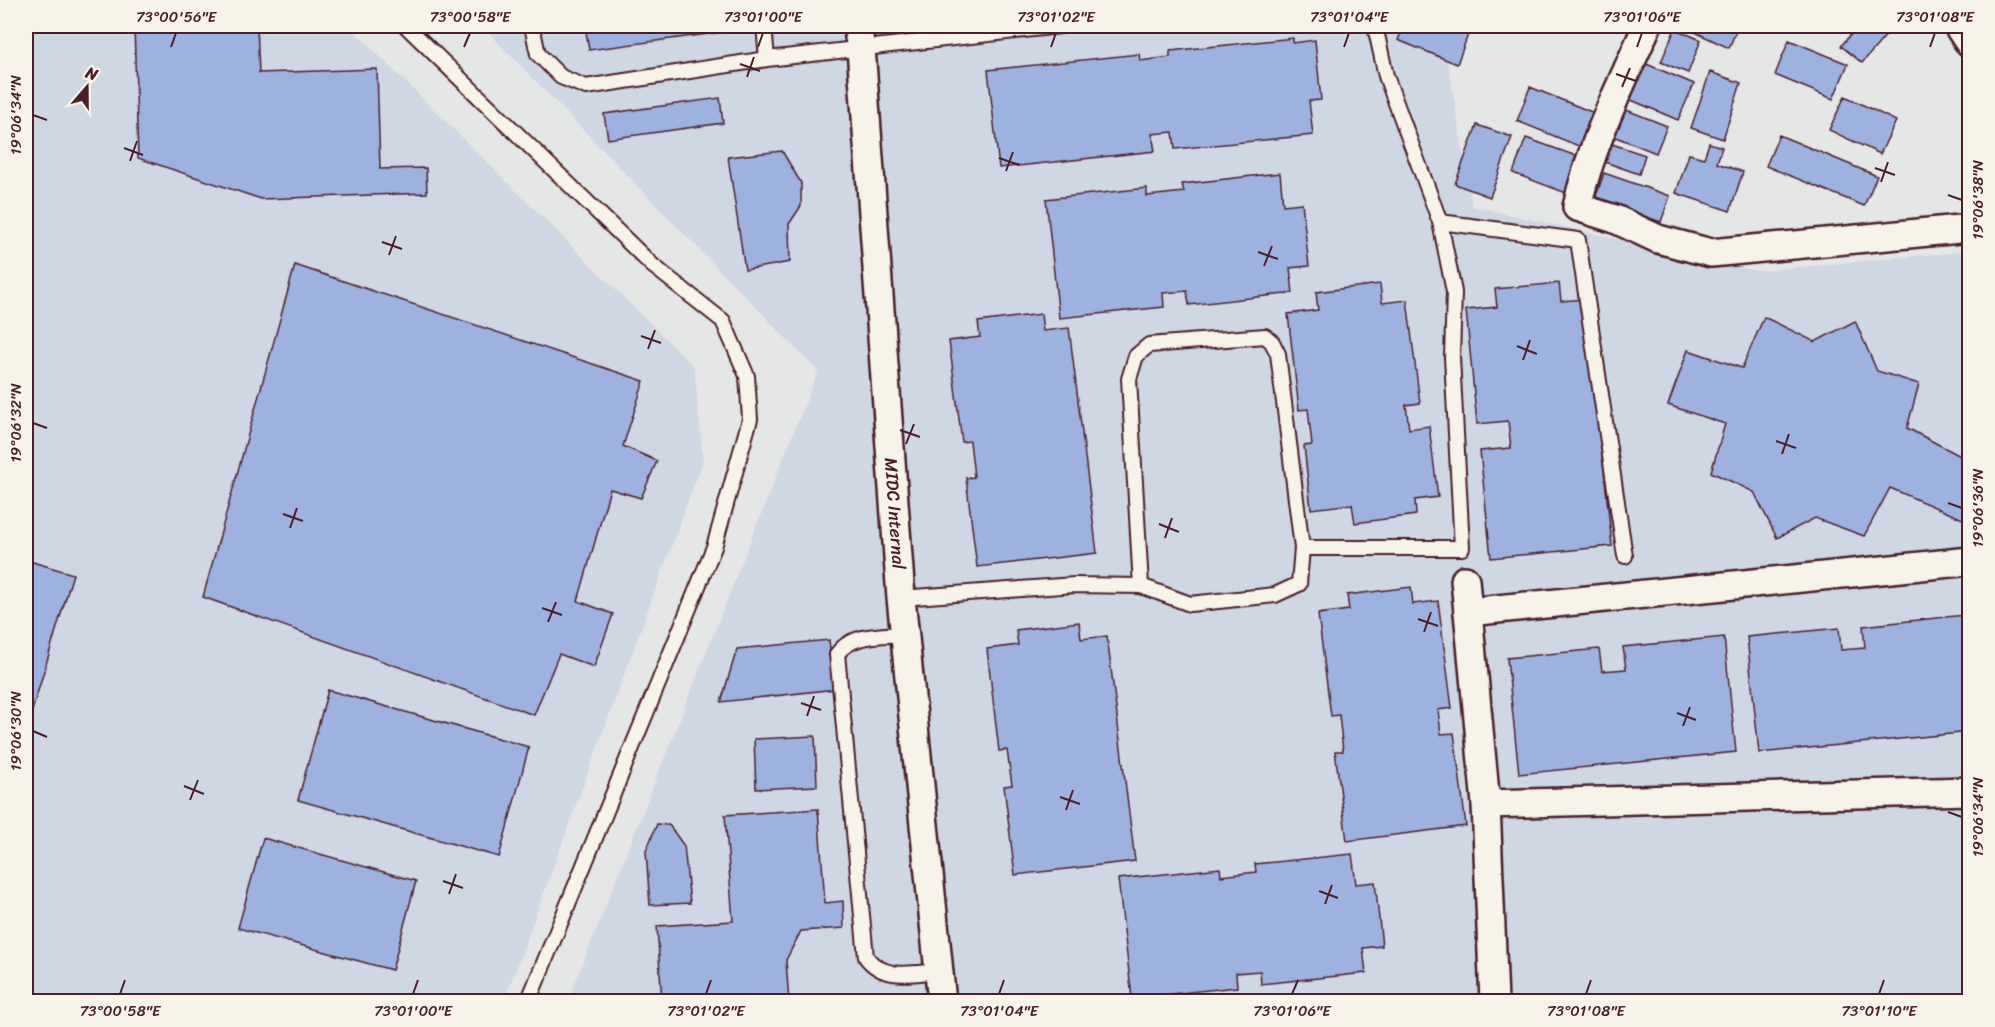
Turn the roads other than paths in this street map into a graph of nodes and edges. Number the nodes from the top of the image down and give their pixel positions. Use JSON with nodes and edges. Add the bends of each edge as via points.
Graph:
{"nodes":[{"id":1,"x":406,"y":26,"type":"edge"},
{"id":2,"x":532,"y":26,"type":"edge"},
{"id":3,"x":764,"y":26,"type":"edge"},
{"id":4,"x":1060,"y":26,"type":"edge"},
{"id":5,"x":1375,"y":26,"type":"edge"},
{"id":6,"x":1647,"y":26,"type":"edge"},
{"id":7,"x":1958,"y":26,"type":"edge"},
{"id":8,"x":859,"y":37,"type":"edge"},
{"id":9,"x":1970,"y":44,"type":"edge"},
{"id":10,"x":767,"y":59,"type":"junction"},
{"id":11,"x":1440,"y":222,"type":"junction"},
{"id":12,"x":1970,"y":228,"type":"edge"},
{"id":13,"x":1302,"y":548,"type":"junction"},
{"id":14,"x":1625,"y":556,"type":"dead end"},
{"id":15,"x":1970,"y":561,"type":"edge"},
{"id":16,"x":1465,"y":580,"type":"dead end"},
{"id":17,"x":1141,"y":586,"type":"junction"},
{"id":18,"x":901,"y":598,"type":"junction"},
{"id":19,"x":1468,"y":612,"type":"junction"},
{"id":20,"x":905,"y":634,"type":"junction"},
{"id":21,"x":1970,"y":791,"type":"edge"},
{"id":22,"x":1486,"y":804,"type":"junction"},
{"id":23,"x":939,"y":971,"type":"junction"},
{"id":24,"x":528,"y":1002,"type":"edge"},
{"id":25,"x":942,"y":1002,"type":"edge"},
{"id":26,"x":1494,"y":1002,"type":"edge"}],
"edges":[{"from":1,"to":24,"type":"lane","via":[[652,265],[723,321],[747,376],[750,419],[714,547]]},
{"from":2,"to":10,"type":"lane","via":[[538,54],[561,77],[586,87]]},
{"from":3,"to":10,"type":"lane"},
{"from":4,"to":8,"type":"lane"},
{"from":5,"to":11,"type":"lane","via":[[1386,76]]},
{"from":6,"to":12,"type":"street","via":[[1614,99],[1584,178],[1578,207],[1658,239],[1711,253]]},
{"from":7,"to":9,"type":"street"},
{"from":8,"to":10,"type":"lane"},
{"from":8,"to":18,"type":"street","name":"MIDC Internal"},
{"from":11,"to":13,"type":"lane","via":[[1454,292],[1452,357],[1462,548]]},
{"from":11,"to":14,"type":"lane","via":[[1578,240]]},
{"from":13,"to":17,"type":"lane","via":[[1299,584],[1275,595],[1190,604]]},
{"from":13,"to":17,"type":"lane","via":[[1278,354],[1272,342],[1265,336],[1149,345],[1136,356],[1129,379]]},
{"from":15,"to":19,"type":"street"},
{"from":16,"to":19,"type":"street"},
{"from":17,"to":18,"type":"lane","via":[[1074,585]]},
{"from":18,"to":20,"type":"street","name":"MIDC Internal"},
{"from":19,"to":22,"type":"street"},
{"from":20,"to":23,"type":"street","name":"MIDC Internal"},
{"from":20,"to":23,"type":"lane","via":[[854,639],[837,654],[866,957],[874,967],[888,974]]},
{"from":21,"to":22,"type":"street"},
{"from":22,"to":26,"type":"street"},
{"from":23,"to":25,"type":"street","name":"MIDC Internal"}]}
